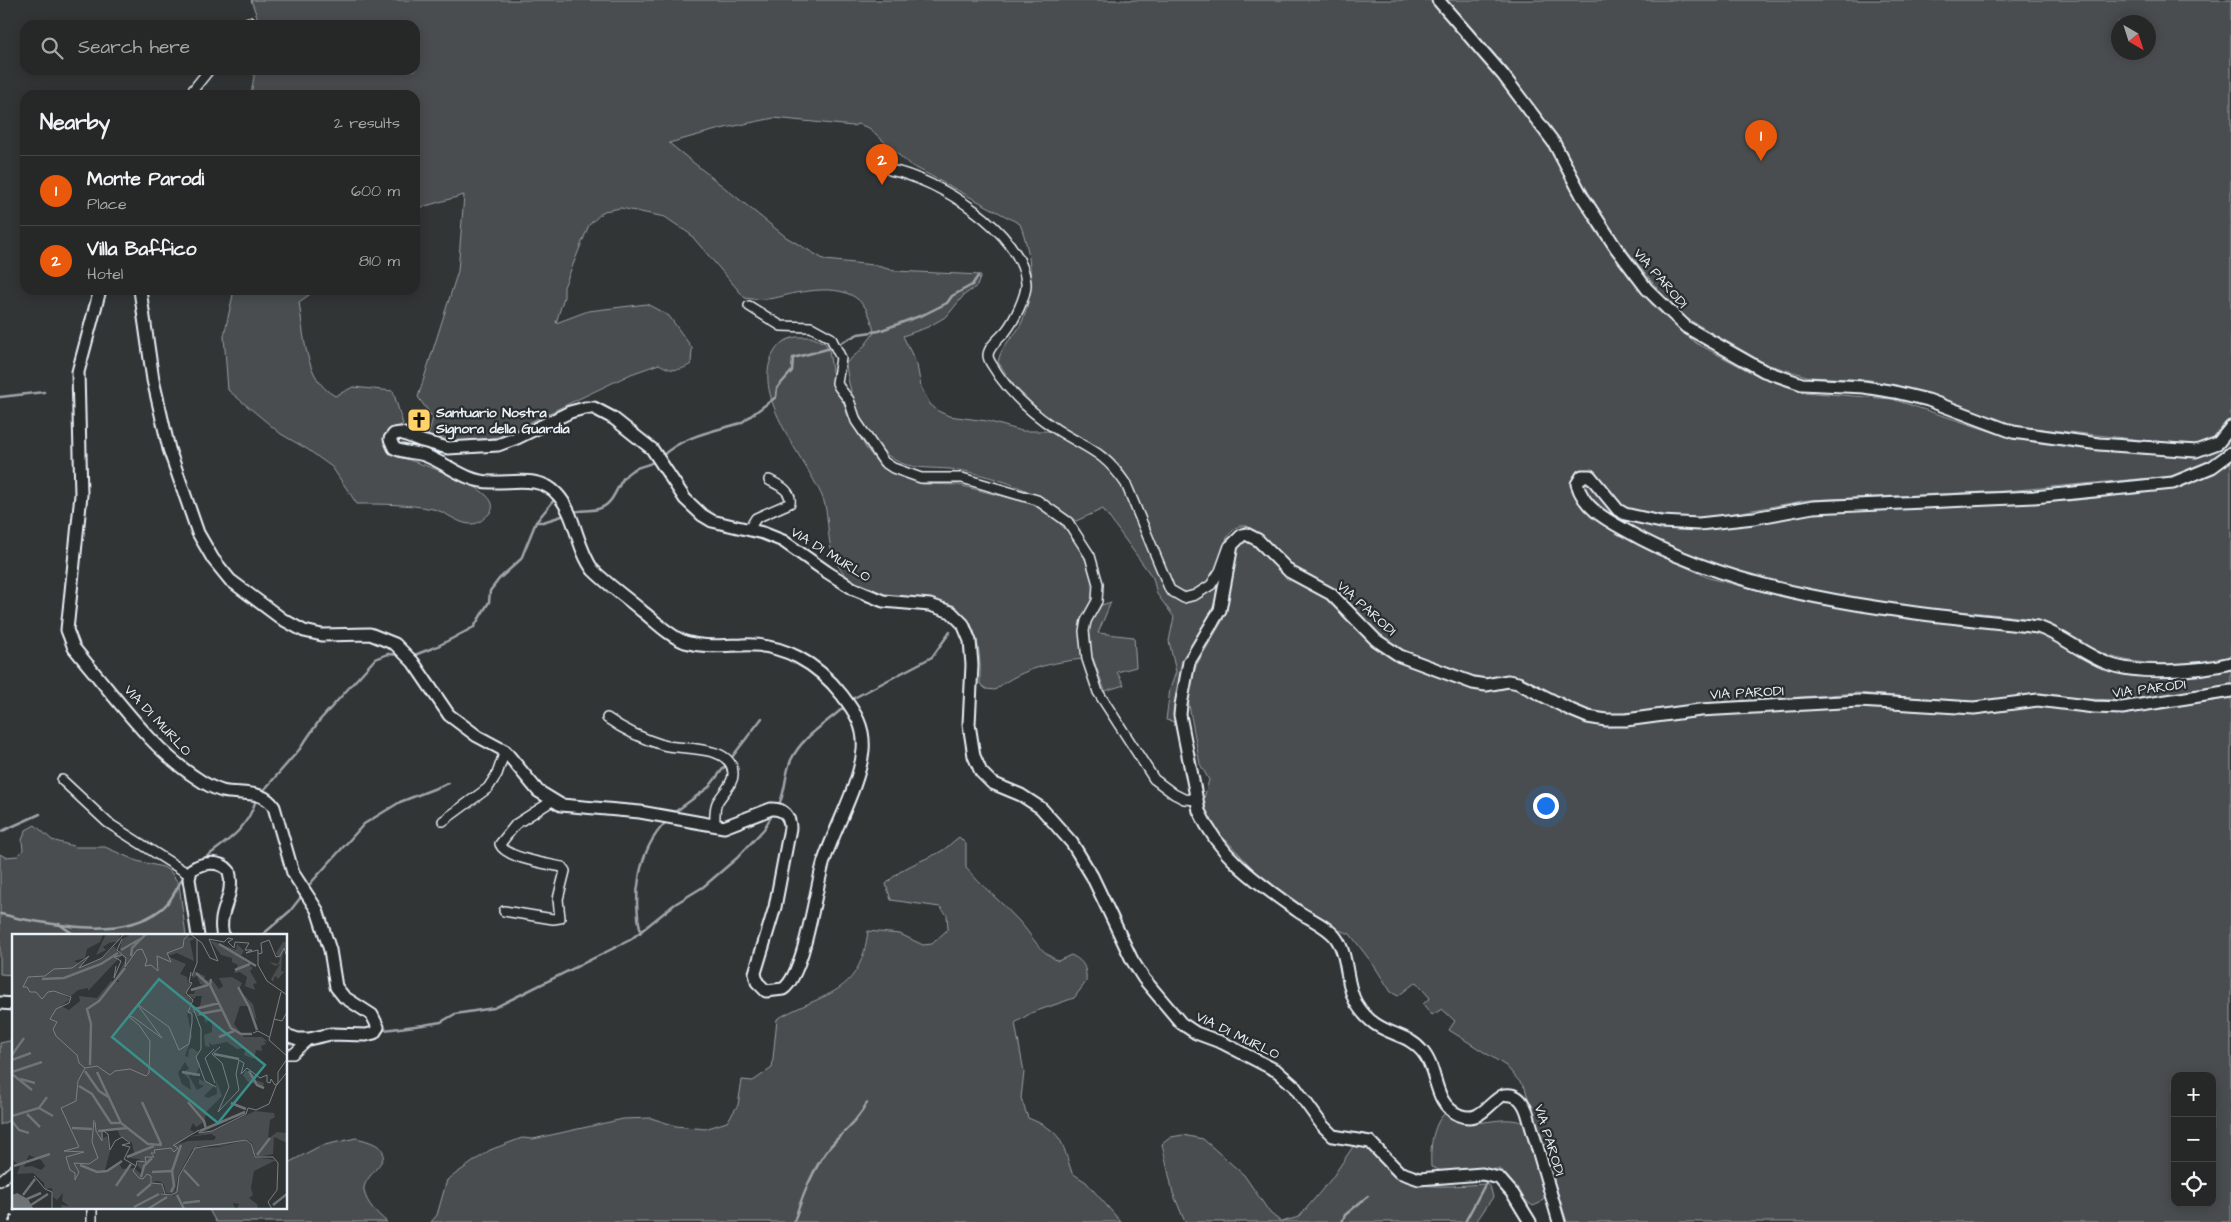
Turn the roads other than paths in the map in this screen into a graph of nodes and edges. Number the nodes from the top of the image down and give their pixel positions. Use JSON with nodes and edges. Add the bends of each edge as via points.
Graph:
{"nodes":[{"id":1,"x":1438,"y":0,"type":"edge"},
{"id":2,"x":204,"y":75,"type":"edge"},
{"id":3,"x":193,"y":90,"type":"edge"},
{"id":4,"x":886,"y":166,"type":"dead end"},
{"id":5,"x":99,"y":295,"type":"edge"},
{"id":6,"x":141,"y":295,"type":"edge"},
{"id":7,"x":749,"y":306,"type":"dead end"},
{"id":8,"x":2231,"y":427,"type":"edge"},
{"id":9,"x":2231,"y":453,"type":"edge"},
{"id":10,"x":768,"y":480,"type":"dead end"},
{"id":11,"x":755,"y":532,"type":"junction"},
{"id":12,"x":1232,"y":545,"type":"junction"},
{"id":13,"x":2231,"y":663,"type":"edge"},
{"id":14,"x":2231,"y":692,"type":"edge"},
{"id":15,"x":607,"y":718,"type":"dead end"},
{"id":16,"x":505,"y":751,"type":"junction"},
{"id":17,"x":62,"y":780,"type":"dead end"},
{"id":18,"x":1198,"y":800,"type":"junction"},
{"id":19,"x":552,"y":801,"type":"junction"},
{"id":20,"x":443,"y":821,"type":"dead end"},
{"id":21,"x":715,"y":826,"type":"junction"},
{"id":22,"x":190,"y":875,"type":"junction"},
{"id":23,"x":504,"y":912,"type":"dead end"},
{"id":24,"x":198,"y":934,"type":"edge"},
{"id":25,"x":223,"y":934,"type":"edge"},
{"id":26,"x":288,"y":1036,"type":"edge"},
{"id":27,"x":309,"y":1039,"type":"junction"},
{"id":28,"x":288,"y":1054,"type":"edge"},
{"id":29,"x":12,"y":1171,"type":"edge"},
{"id":30,"x":0,"y":1181,"type":"edge"},
{"id":31,"x":1530,"y":1222,"type":"edge"},
{"id":32,"x":1559,"y":1222,"type":"edge"}],
"edges":[{"from":1,"to":8,"type":"street","name":"VIA PARODI","via":[[1503,75],[1554,143],[1587,203],[1647,289],[1686,327],[1764,371],[1802,384],[1895,392],[1928,400],[2013,432],[2099,444],[2196,451],[2218,443]]},
{"from":2,"to":3,"type":"street"},
{"from":4,"to":12,"type":"street","via":[[935,186],[970,208],[1009,243],[1021,260],[1026,284],[1014,319],[988,354],[990,363],[1007,388],[1024,404],[1057,430],[1097,451],[1117,471],[1126,484],[1170,590],[1184,598],[1203,591],[1216,578],[1226,550]]},
{"from":5,"to":27,"type":"street","name":"VIA DI MURLO","via":[[78,372],[80,495],[67,630],[74,648],[87,664],[176,764],[212,787],[255,794],[269,800],[274,807],[293,873],[317,910],[330,950],[336,987],[378,1023],[374,1033],[366,1035],[331,1034]]},
{"from":6,"to":16,"type":"street","via":[[153,380],[168,449],[198,533],[213,559],[230,580],[282,619],[313,634],[379,637],[401,648],[449,715],[476,736]]},
{"from":7,"to":18,"type":"street","via":[[781,326],[811,327],[831,338],[840,358],[839,388],[849,400],[856,421],[884,462],[921,478],[962,478],[1037,500],[1068,522],[1090,556],[1098,584],[1097,601],[1086,620],[1084,631],[1087,659],[1098,692],[1154,778],[1184,799]]},
{"from":9,"to":13,"type":"street","name":"VIA PARODI","via":[[2206,470],[2173,483],[2034,497],[1813,506],[1754,518],[1699,524],[1661,522],[1625,514],[1590,476],[1582,476],[1577,484],[1587,503],[1602,517],[1639,538],[1710,570],[1790,591],[1905,611],[2038,627],[2056,633],[2099,660],[2119,667],[2174,669]]},
{"from":10,"to":11,"type":"street","via":[[788,492],[790,503],[752,521]]},
{"from":11,"to":21,"type":"street","name":"VIA DI MURLO","via":[[733,528],[702,515],[685,499],[652,449],[594,408],[570,412],[498,445],[448,448],[397,433],[390,439],[394,448],[433,458],[474,480],[532,482],[556,492],[567,509],[585,558],[593,570],[683,641],[704,646],[752,644],[780,648],[803,659],[827,677],[858,719],[864,735],[860,764],[824,861],[796,972],[783,989],[766,991],[757,982],[755,973],[775,907],[790,821],[783,811],[771,809],[731,824]]},
{"from":11,"to":31,"type":"street","name":"VIA DI MURLO","via":[[782,541],[854,589],[898,604],[930,605],[960,619],[972,655],[970,735],[978,765],[986,779],[1041,808],[1072,843],[1086,864],[1122,943],[1144,979],[1181,1023],[1277,1071],[1294,1086],[1333,1136],[1370,1142],[1399,1172],[1419,1179],[1482,1174],[1500,1178]]},
{"from":12,"to":14,"type":"street","name":"VIA PARODI","via":[[1242,535],[1258,540],[1282,566],[1331,594],[1376,640],[1400,656],[1473,683],[1518,683],[1570,710],[1606,720],[1700,710],[1860,701],[1974,708],[2038,700],[2122,708]]},
{"from":12,"to":18,"type":"street","name":"VIA PARODI","via":[[1220,610],[1189,662],[1180,704]]},
{"from":15,"to":21,"type":"street","via":[[626,731],[664,746],[704,749],[724,759],[732,768],[733,779],[716,804]]},
{"from":16,"to":19,"type":"street","via":[[538,791]]},
{"from":16,"to":20,"type":"street","via":[[488,788]]},
{"from":17,"to":22,"type":"street","via":[[108,822]]},
{"from":18,"to":32,"type":"street","name":"VIA PARODI","via":[[1209,832],[1249,877],[1335,937],[1353,996],[1361,1010],[1376,1027],[1419,1047],[1428,1060],[1437,1090],[1451,1109],[1466,1117],[1474,1117],[1504,1096],[1515,1096],[1522,1101]]},
{"from":19,"to":21,"type":"street","via":[[570,807],[640,812]]},
{"from":19,"to":23,"type":"street","via":[[516,824],[500,844],[502,850],[511,855],[562,867],[565,871],[558,899],[560,918]]},
{"from":22,"to":24,"type":"street"},
{"from":22,"to":25,"type":"street","via":[[195,868],[205,864],[223,865],[229,871],[231,891],[222,919]]},
{"from":26,"to":27,"type":"street","name":"VIA DI MURLO"},
{"from":27,"to":28,"type":"street","via":[[293,1054]]},
{"from":29,"to":30,"type":"street"}]}
